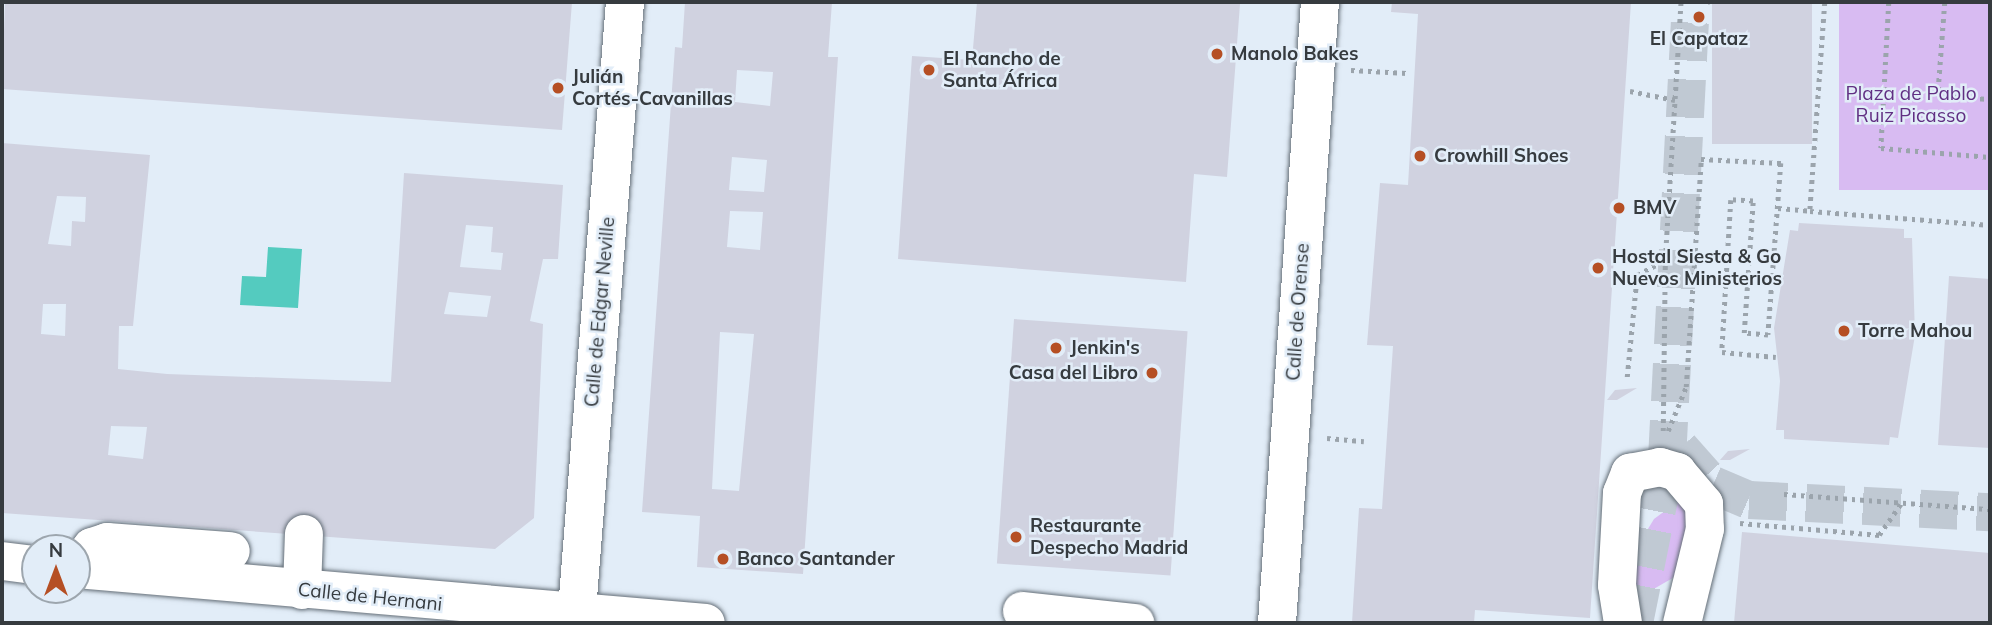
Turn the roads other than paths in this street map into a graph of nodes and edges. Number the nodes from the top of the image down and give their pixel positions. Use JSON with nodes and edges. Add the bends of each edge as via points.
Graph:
{"nodes":[{"id":1,"x":625,"y":2,"type":"edge"},
{"id":2,"x":1320,"y":2,"type":"edge"},
{"id":3,"x":304,"y":534,"type":"dead end"},
{"id":4,"x":91,"y":548,"type":"edge"},
{"id":5,"x":231,"y":551,"type":"dead end"},
{"id":6,"x":2,"y":561,"type":"edge"},
{"id":7,"x":21,"y":563,"type":"edge"},
{"id":8,"x":91,"y":568,"type":"edge"},
{"id":9,"x":302,"y":590,"type":"junction"},
{"id":10,"x":1022,"y":611,"type":"dead end"},
{"id":11,"x":576,"y":619,"type":"edge"},
{"id":12,"x":706,"y":623,"type":"edge"},
{"id":13,"x":1135,"y":623,"type":"edge"},
{"id":14,"x":1277,"y":623,"type":"edge"},
{"id":15,"x":1623,"y":623,"type":"edge"},
{"id":16,"x":1682,"y":623,"type":"edge"}],
"edges":[{"from":1,"to":11,"type":"street","name":"Calle de Edgar Neville"},
{"from":2,"to":14,"type":"street","name":"Calle de Orense"},
{"from":3,"to":9,"type":"street"},
{"from":4,"to":5,"type":"street","via":[[107,542]]},
{"from":6,"to":7,"type":"street"},
{"from":8,"to":9,"type":"street","name":"Calle de Hernani"},
{"from":9,"to":11,"type":"street","name":"Calle de Hernani"},
{"from":10,"to":13,"type":"street"},
{"from":11,"to":12,"type":"street","name":"Calle de Hernani"},
{"from":15,"to":16,"type":"street","via":[[1617,585],[1622,493],[1630,473],[1660,467],[1677,472],[1704,504],[1705,528]]}]}
